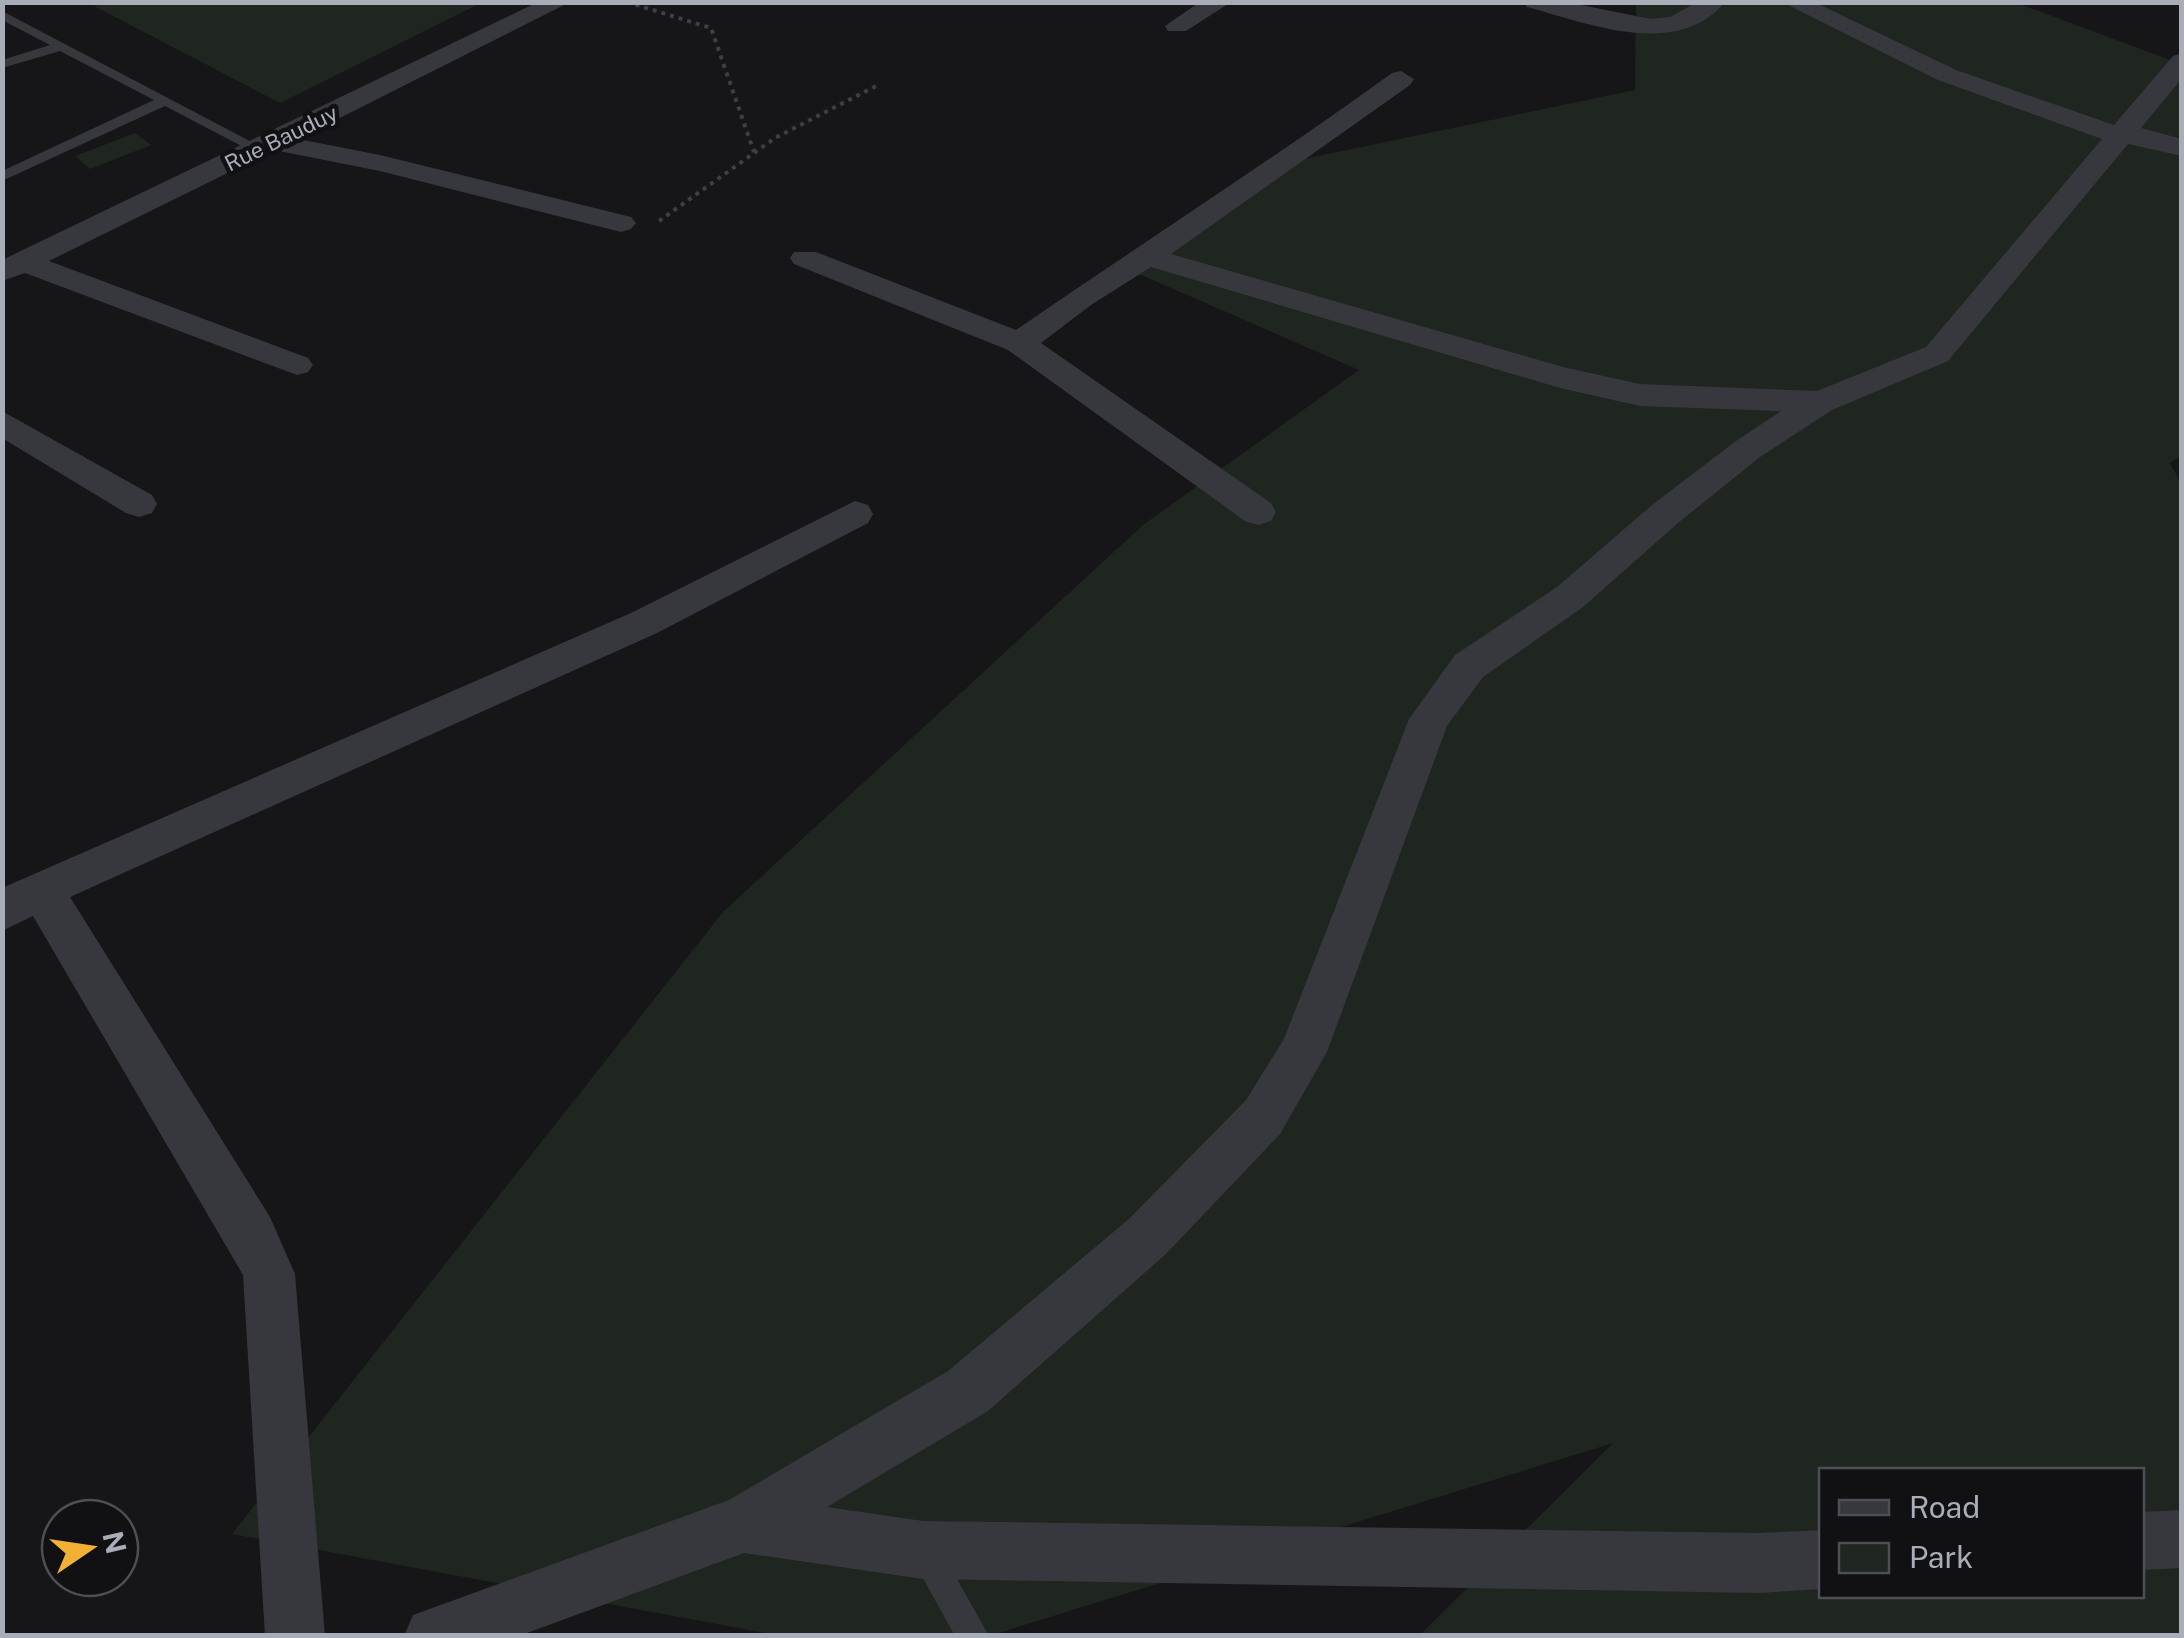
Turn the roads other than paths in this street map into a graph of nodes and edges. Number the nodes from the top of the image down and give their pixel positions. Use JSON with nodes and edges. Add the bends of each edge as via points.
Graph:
{"nodes":[{"id":1,"x":15,"y":2,"type":"edge"},
{"id":2,"x":558,"y":2,"type":"edge"},
{"id":3,"x":1219,"y":2,"type":"edge"},
{"id":4,"x":1536,"y":2,"type":"edge"},
{"id":5,"x":1713,"y":2,"type":"edge"},
{"id":6,"x":1794,"y":2,"type":"edge"},
{"id":7,"x":2,"y":7,"type":"edge"},
{"id":8,"x":2,"y":15,"type":"edge"},
{"id":9,"x":1176,"y":26,"type":"dead end"},
{"id":10,"x":62,"y":46,"type":"junction"},
{"id":11,"x":2182,"y":61,"type":"edge"},
{"id":12,"x":2,"y":64,"type":"edge"},
{"id":13,"x":1401,"y":79,"type":"dead end"},
{"id":14,"x":166,"y":100,"type":"junction"},
{"id":15,"x":2124,"y":134,"type":"junction"},
{"id":16,"x":265,"y":145,"type":"junction"},
{"id":17,"x":2182,"y":148,"type":"edge"},
{"id":18,"x":2,"y":176,"type":"edge"},
{"id":19,"x":621,"y":223,"type":"dead end"},
{"id":20,"x":1150,"y":257,"type":"junction"},
{"id":21,"x":805,"y":258,"type":"dead end"},
{"id":22,"x":13,"y":267,"type":"edge"},
{"id":23,"x":1019,"y":343,"type":"junction"},
{"id":24,"x":298,"y":365,"type":"dead end"},
{"id":25,"x":1820,"y":402,"type":"junction"},
{"id":26,"x":2,"y":422,"type":"edge"},
{"id":27,"x":139,"y":504,"type":"dead end"},
{"id":28,"x":1258,"y":512,"type":"dead end"},
{"id":29,"x":855,"y":514,"type":"dead end"},
{"id":30,"x":22,"y":900,"type":"edge"},
{"id":31,"x":744,"y":1524,"type":"junction"},
{"id":32,"x":2182,"y":1539,"type":"edge"},
{"id":33,"x":2144,"y":1541,"type":"edge"},
{"id":34,"x":923,"y":1550,"type":"junction"},
{"id":35,"x":1819,"y":1559,"type":"edge"},
{"id":36,"x":295,"y":1636,"type":"edge"},
{"id":37,"x":434,"y":1636,"type":"edge"},
{"id":38,"x":974,"y":1636,"type":"edge"}],
"edges":[{"from":1,"to":7,"type":"lane"},
{"from":2,"to":16,"type":"street","name":"Rue Bauduy"},
{"from":3,"to":9,"type":"street"},
{"from":4,"to":5,"type":"street","via":[[1646,26],[1676,25]]},
{"from":6,"to":15,"type":"street","via":[[1947,76]]},
{"from":8,"to":10,"type":"lane"},
{"from":10,"to":12,"type":"lane"},
{"from":10,"to":14,"type":"lane"},
{"from":11,"to":15,"type":"street"},
{"from":13,"to":20,"type":"street"},
{"from":14,"to":16,"type":"lane"},
{"from":14,"to":18,"type":"lane"},
{"from":15,"to":17,"type":"street"},
{"from":15,"to":25,"type":"street","via":[[1937,354]]},
{"from":16,"to":19,"type":"street","via":[[380,163]]},
{"from":16,"to":22,"type":"street","name":"Rue Bauduy"},
{"from":20,"to":23,"type":"street"},
{"from":20,"to":25,"type":"street","via":[[1640,395]]},
{"from":21,"to":23,"type":"street"},
{"from":22,"to":24,"type":"street"},
{"from":23,"to":28,"type":"street"},
{"from":25,"to":31,"type":"street","via":[[1748,449],[1570,597],[1468,666],[1429,719],[1303,1052],[1263,1117],[1148,1236],[968,1392]]},
{"from":26,"to":27,"type":"street"},
{"from":29,"to":30,"type":"street","via":[[644,623]]},
{"from":30,"to":36,"type":"street","via":[[252,1235],[268,1274]]},
{"from":31,"to":34,"type":"street"},
{"from":31,"to":37,"type":"street"},
{"from":32,"to":33,"type":"street"},
{"from":34,"to":35,"type":"street"},
{"from":34,"to":38,"type":"lane"}]}
